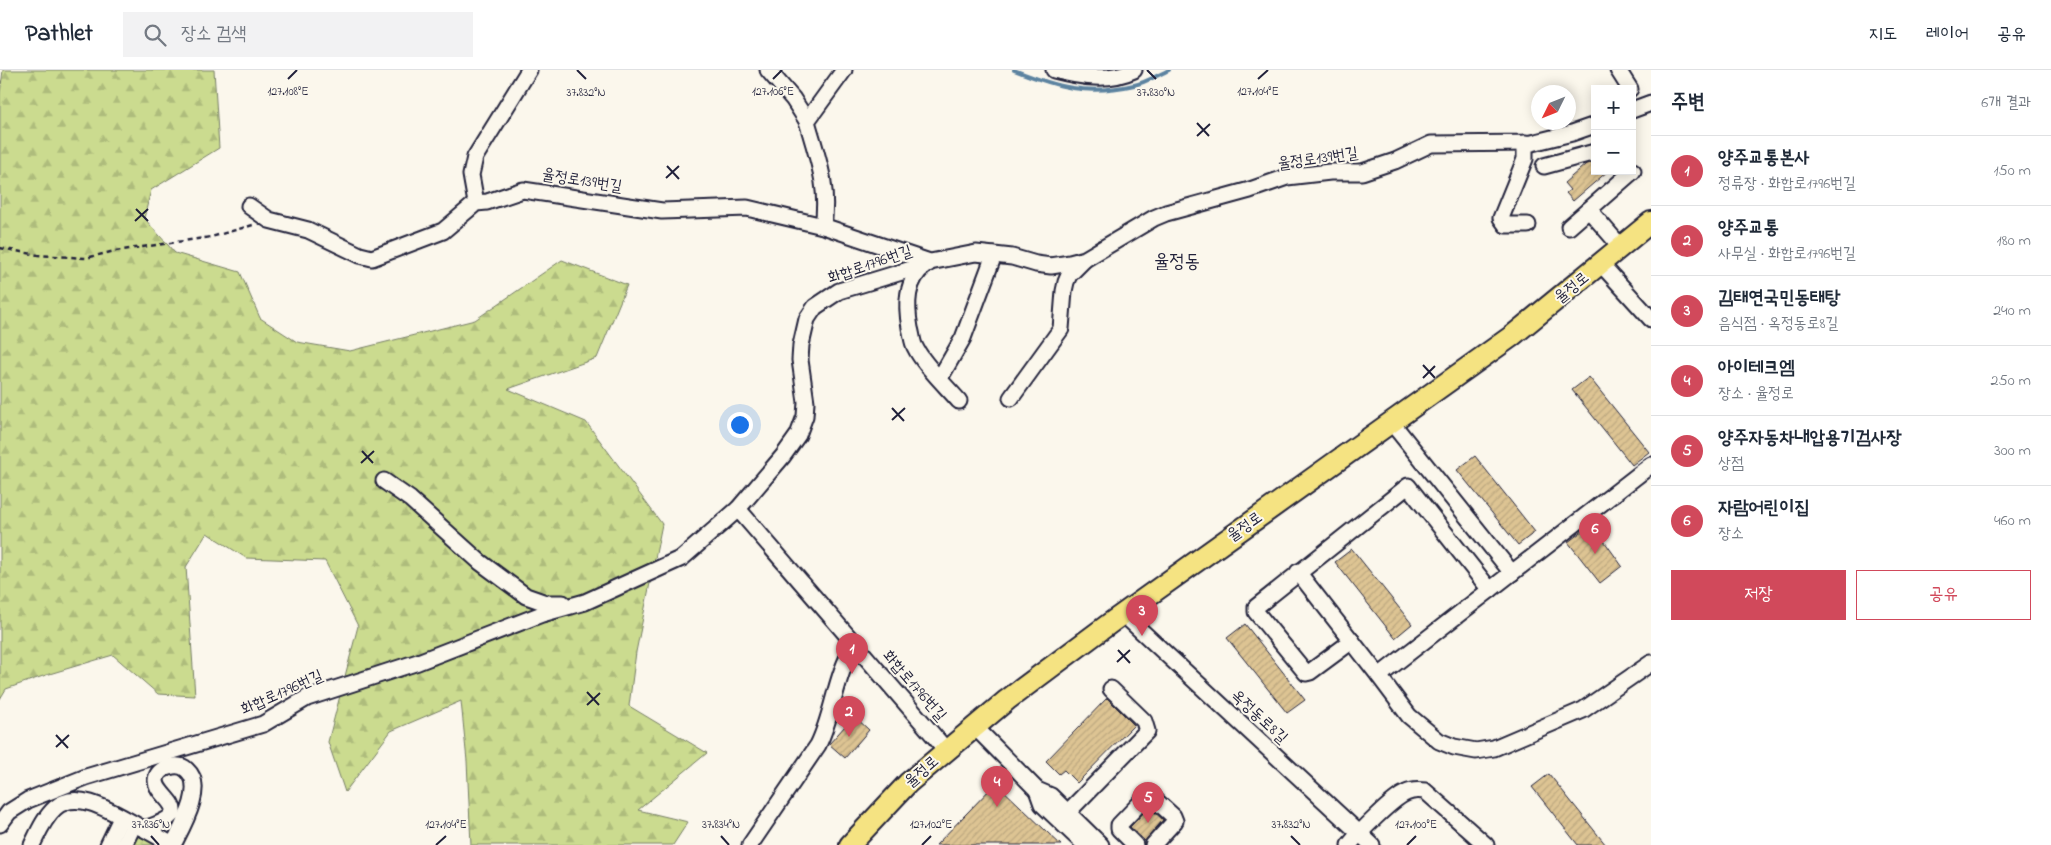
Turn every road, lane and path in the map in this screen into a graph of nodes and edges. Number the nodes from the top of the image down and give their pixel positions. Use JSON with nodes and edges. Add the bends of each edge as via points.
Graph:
{"nodes":[{"id":1,"x":529,"y":70,"type":"edge"},
{"id":2,"x":768,"y":70,"type":"edge"},
{"id":3,"x":844,"y":70,"type":"edge"},
{"id":4,"x":1054,"y":70,"type":"edge"},
{"id":5,"x":1134,"y":70,"type":"edge"},
{"id":6,"x":1618,"y":70,"type":"edge"},
{"id":7,"x":1628,"y":85,"type":"edge"},
{"id":8,"x":807,"y":122,"type":"junction"},
{"id":9,"x":1591,"y":126,"type":"edge"},
{"id":10,"x":1532,"y":142,"type":"junction"},
{"id":11,"x":1591,"y":153,"type":"edge"},
{"id":12,"x":1630,"y":175,"type":"edge"},
{"id":13,"x":476,"y":203,"type":"junction"},
{"id":14,"x":249,"y":206,"type":"dead end"},
{"id":15,"x":1589,"y":210,"type":"junction"},
{"id":16,"x":269,"y":220,"type":"junction"},
{"id":17,"x":1651,"y":222,"type":"edge"},
{"id":18,"x":1528,"y":225,"type":"dead end"},
{"id":19,"x":823,"y":226,"type":"junction"},
{"id":20,"x":1569,"y":227,"type":"dead end"},
{"id":21,"x":1622,"y":247,"type":"junction"},
{"id":22,"x":0,"y":248,"type":"edge"},
{"id":23,"x":994,"y":255,"type":"junction"},
{"id":24,"x":1085,"y":259,"type":"junction"},
{"id":25,"x":930,"y":263,"type":"junction"},
{"id":26,"x":1601,"y":264,"type":"junction"},
{"id":27,"x":1651,"y":319,"type":"edge"},
{"id":28,"x":940,"y":378,"type":"junction"},
{"id":29,"x":1011,"y":398,"type":"dead end"},
{"id":30,"x":959,"y":401,"type":"dead end"},
{"id":31,"x":1392,"y":423,"type":"junction"},
{"id":32,"x":1651,"y":465,"type":"edge"},
{"id":33,"x":384,"y":481,"type":"dead end"},
{"id":34,"x":738,"y":509,"type":"junction"},
{"id":35,"x":1298,"y":572,"type":"junction"},
{"id":36,"x":1512,"y":573,"type":"junction"},
{"id":37,"x":1490,"y":590,"type":"junction"},
{"id":38,"x":585,"y":602,"type":"junction"},
{"id":39,"x":1123,"y":614,"type":"junction"},
{"id":40,"x":1352,"y":641,"type":"junction"},
{"id":41,"x":855,"y":645,"type":"junction"},
{"id":42,"x":1651,"y":663,"type":"edge"},
{"id":43,"x":1378,"y":676,"type":"junction"},
{"id":44,"x":1111,"y":689,"type":"dead end"},
{"id":45,"x":975,"y":727,"type":"junction"},
{"id":46,"x":947,"y":751,"type":"junction"},
{"id":47,"x":1037,"y":790,"type":"junction"},
{"id":48,"x":1068,"y":812,"type":"junction"},
{"id":49,"x":0,"y":824,"type":"edge"},
{"id":50,"x":133,"y":824,"type":"junction"},
{"id":51,"x":1123,"y":833,"type":"junction"},
{"id":52,"x":1359,"y":833,"type":"junction"},
{"id":53,"x":32,"y":845,"type":"edge"},
{"id":54,"x":108,"y":845,"type":"edge"},
{"id":55,"x":124,"y":845,"type":"edge"},
{"id":56,"x":173,"y":845,"type":"edge"},
{"id":57,"x":750,"y":845,"type":"edge"},
{"id":58,"x":850,"y":845,"type":"edge"},
{"id":59,"x":1086,"y":845,"type":"edge"},
{"id":60,"x":1101,"y":845,"type":"edge"},
{"id":61,"x":1110,"y":845,"type":"edge"},
{"id":62,"x":1135,"y":845,"type":"edge"},
{"id":63,"x":1153,"y":845,"type":"edge"},
{"id":64,"x":1349,"y":845,"type":"edge"},
{"id":65,"x":1372,"y":845,"type":"edge"},
{"id":66,"x":1486,"y":845,"type":"edge"}],
"edges":[{"from":1,"to":13,"type":"street","via":[[475,157],[471,175]]},
{"from":2,"to":8,"type":"street","via":[[793,98]]},
{"from":3,"to":8,"type":"street"},
{"from":4,"to":5,"type":"street","via":[[1080,76],[1113,77]]},
{"from":6,"to":7,"type":"street"},
{"from":8,"to":19,"type":"street","via":[[824,182],[826,206]]},
{"from":9,"to":10,"type":"street","name":"율정로139번길"},
{"from":10,"to":11,"type":"street","via":[[1551,164]]},
{"from":10,"to":18,"type":"street","via":[[1501,218],[1506,225]]},
{"from":10,"to":24,"type":"street","name":"율정로139번길","via":[[1431,144],[1362,172],[1287,177],[1160,215]]},
{"from":12,"to":15,"type":"street"},
{"from":13,"to":16,"type":"street","name":"율정로139번길","via":[[443,231],[372,258],[308,230]]},
{"from":13,"to":19,"type":"street","name":"율정로139번길","via":[[523,190],[662,211],[747,208]]},
{"from":14,"to":16,"type":"street","name":"율정로139번길"},
{"from":15,"to":20,"type":"street"},
{"from":15,"to":21,"type":"street"},
{"from":16,"to":22,"type":"path","via":[[211,237],[86,258],[38,255]]},
{"from":17,"to":21,"type":"main road","name":"율정로"},
{"from":19,"to":25,"type":"street","name":"율정로139번길"},
{"from":21,"to":26,"type":"main road","name":"율정로"},
{"from":23,"to":24,"type":"street","name":"율정로139번길","via":[[1051,266]]},
{"from":23,"to":25,"type":"street","name":"율정로139번길","via":[[976,253]]},
{"from":23,"to":28,"type":"street","via":[[963,338]]},
{"from":24,"to":29,"type":"street","name":"율정로139번길","via":[[1066,282],[1061,329]]},
{"from":25,"to":28,"type":"street","via":[[920,269],[912,281],[907,305],[915,347]]},
{"from":25,"to":34,"type":"street","name":"화합로1796번길","via":[[839,290],[815,307],[807,320],[801,345],[806,402],[802,426],[784,456]]},
{"from":26,"to":27,"type":"street"},
{"from":26,"to":31,"type":"main road","name":"율정로","via":[[1512,336]]},
{"from":28,"to":30,"type":"street"},
{"from":31,"to":36,"type":"street"},
{"from":31,"to":39,"type":"main road","name":"율정로"},
{"from":32,"to":36,"type":"street"},
{"from":33,"to":38,"type":"street","name":"화합로1796번길","via":[[410,499],[480,562],[526,596],[546,603]]},
{"from":34,"to":38,"type":"street","name":"화합로1796번길","via":[[682,558]]},
{"from":34,"to":41,"type":"street","name":"화합로1796번길"},
{"from":35,"to":37,"type":"street","via":[[1408,486]]},
{"from":35,"to":40,"type":"street"},
{"from":35,"to":40,"type":"street","via":[[1256,605],[1262,619],[1306,673]]},
{"from":36,"to":37,"type":"street"},
{"from":37,"to":43,"type":"street"},
{"from":38,"to":49,"type":"street","name":"화합로1796번길","via":[[542,614],[418,662],[307,698],[263,724],[86,777],[28,800],[9,812]]},
{"from":39,"to":45,"type":"main road","name":"율정로"},
{"from":39,"to":52,"type":"street","name":"옥정동로8길"},
{"from":40,"to":43,"type":"street"},
{"from":41,"to":46,"type":"street","name":"화합로1796번길"},
{"from":41,"to":57,"type":"street","via":[[846,658],[818,745]]},
{"from":42,"to":43,"type":"street","via":[[1583,710],[1494,748],[1476,751],[1439,742],[1409,716]]},
{"from":44,"to":48,"type":"street","via":[[1144,721],[1147,731]]},
{"from":45,"to":46,"type":"main road","name":"율정로"},
{"from":45,"to":47,"type":"street"},
{"from":46,"to":58,"type":"main road","name":"율정로","via":[[908,783]]},
{"from":47,"to":48,"type":"street","via":[[1051,796]]},
{"from":47,"to":59,"type":"street","via":[[1042,804]]},
{"from":48,"to":60,"type":"street"},
{"from":50,"to":53,"type":"street","via":[[89,802],[73,800],[48,816]]},
{"from":50,"to":54,"type":"street"},
{"from":50,"to":55,"type":"street"},
{"from":50,"to":56,"type":"street"},
{"from":50,"to":56,"type":"street","via":[[164,823],[168,820],[172,811],[171,801],[158,788],[158,774],[166,768],[181,766],[194,782],[192,800]]},
{"from":51,"to":61,"type":"street"},
{"from":51,"to":62,"type":"street"},
{"from":51,"to":63,"type":"street","via":[[1119,825],[1145,798],[1151,796],[1173,816],[1175,822]]},
{"from":52,"to":64,"type":"street"},
{"from":52,"to":65,"type":"street","name":"옥정동로8길"},
{"from":52,"to":66,"type":"street","via":[[1403,794],[1412,790],[1425,791]]}]}
